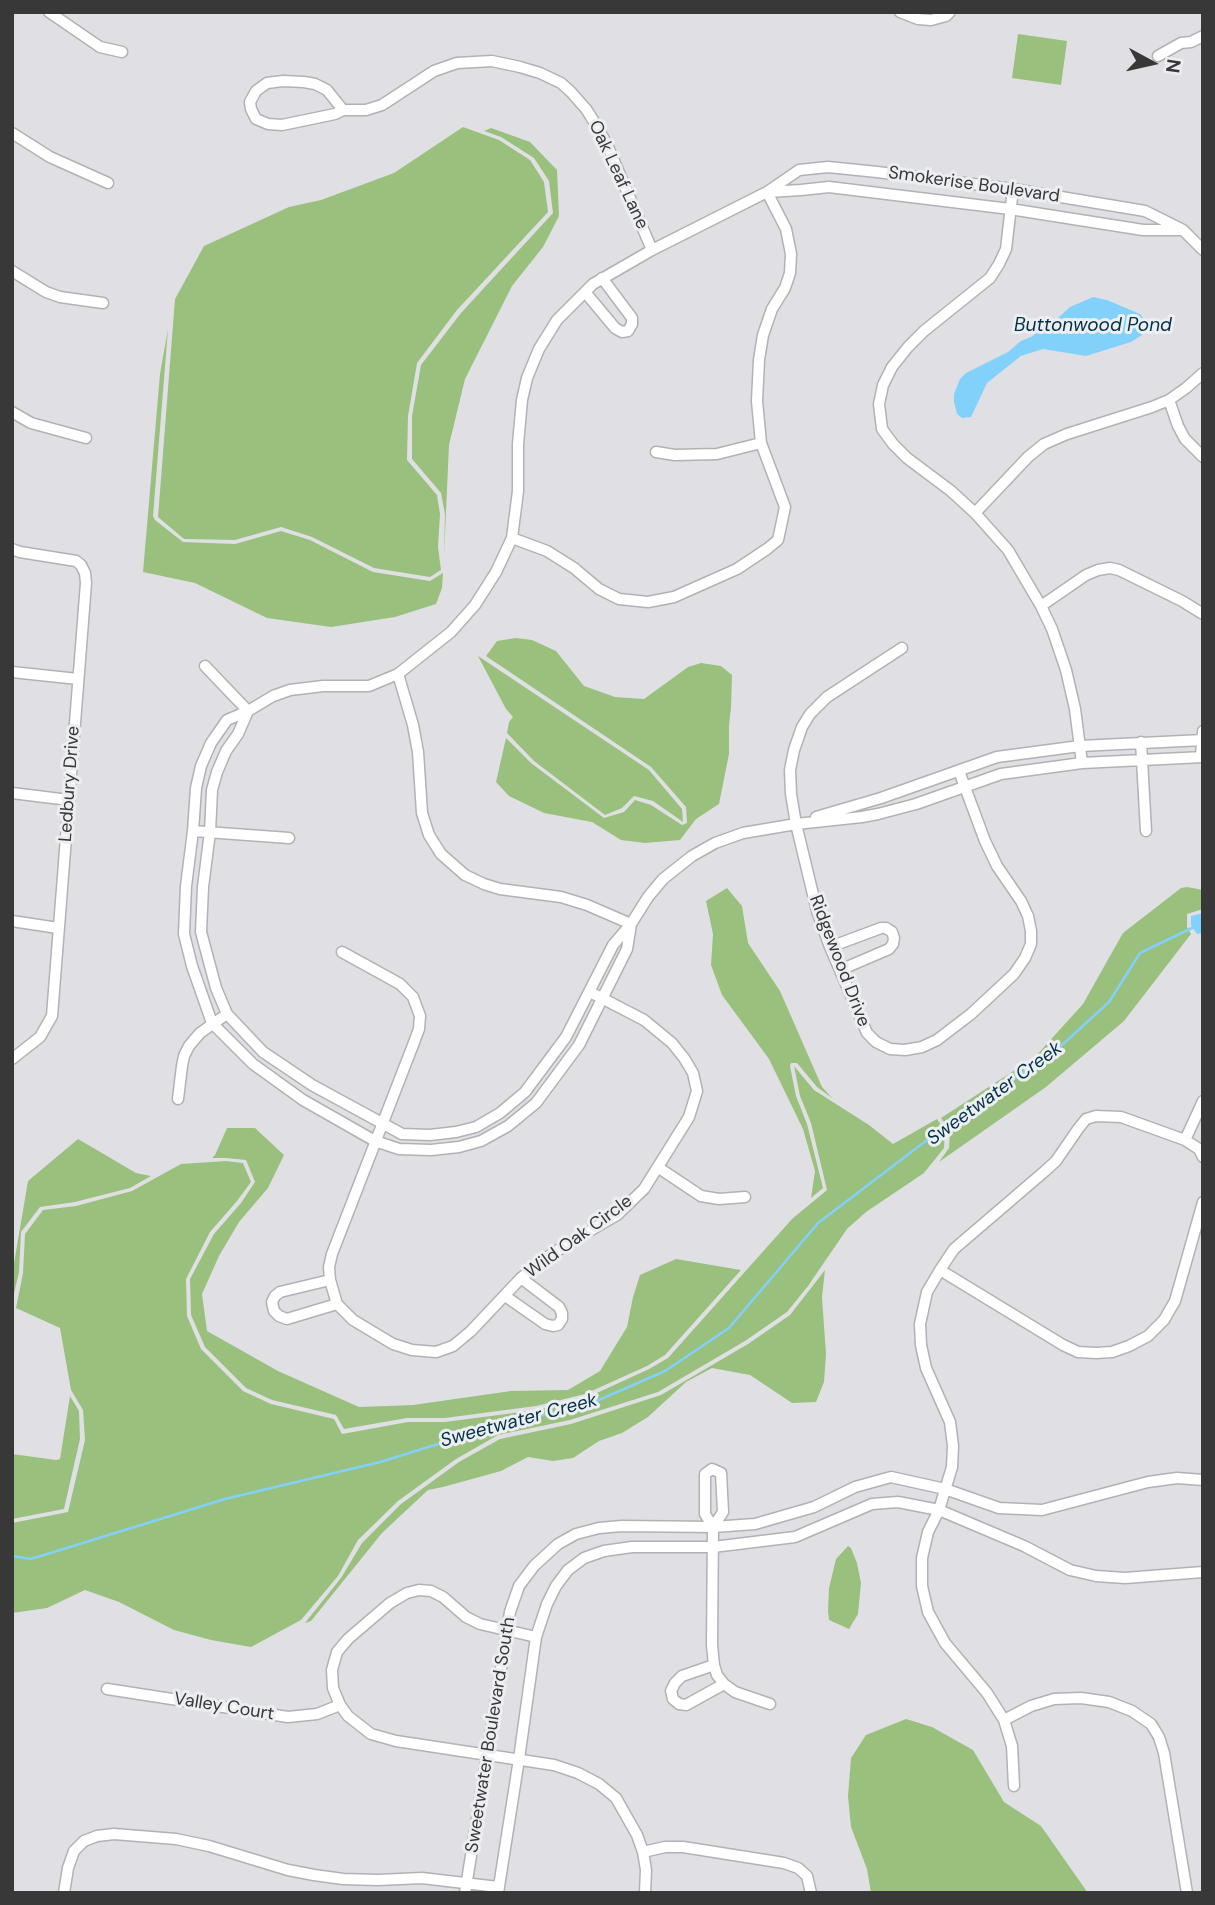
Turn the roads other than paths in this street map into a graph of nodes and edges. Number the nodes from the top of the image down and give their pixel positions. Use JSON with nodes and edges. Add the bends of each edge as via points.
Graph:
{"nodes":[{"id":1,"x":49,"y":12,"type":"edge"},
{"id":2,"x":900,"y":12,"type":"edge"},
{"id":3,"x":950,"y":12,"type":"edge"},
{"id":4,"x":1203,"y":36,"type":"edge"},
{"id":5,"x":1191,"y":41,"type":"junction"},
{"id":6,"x":1203,"y":43,"type":"edge"},
{"id":7,"x":122,"y":52,"type":"dead end"},
{"id":8,"x":1158,"y":56,"type":"dead end"},
{"id":9,"x":343,"y":110,"type":"junction"},
{"id":10,"x":12,"y":133,"type":"edge"},
{"id":11,"x":877,"y":172,"type":"junction"},
{"id":12,"x":108,"y":183,"type":"dead end"},
{"id":13,"x":1013,"y":189,"type":"junction"},
{"id":14,"x":767,"y":192,"type":"junction"},
{"id":15,"x":875,"y":192,"type":"junction"},
{"id":16,"x":1010,"y":209,"type":"junction"},
{"id":17,"x":1183,"y":230,"type":"junction"},
{"id":18,"x":652,"y":250,"type":"junction"},
{"id":19,"x":1203,"y":250,"type":"edge"},
{"id":20,"x":12,"y":271,"type":"edge"},
{"id":21,"x":602,"y":278,"type":"junction"},
{"id":22,"x":585,"y":292,"type":"junction"},
{"id":23,"x":103,"y":303,"type":"dead end"},
{"id":24,"x":1203,"y":373,"type":"edge"},
{"id":25,"x":1169,"y":400,"type":"junction"},
{"id":26,"x":12,"y":412,"type":"edge"},
{"id":27,"x":86,"y":438,"type":"dead end"},
{"id":28,"x":761,"y":443,"type":"junction"},
{"id":29,"x":656,"y":452,"type":"dead end"},
{"id":30,"x":1203,"y":457,"type":"edge"},
{"id":31,"x":975,"y":513,"type":"junction"},
{"id":32,"x":512,"y":538,"type":"junction"},
{"id":33,"x":12,"y":549,"type":"edge"},
{"id":34,"x":1041,"y":606,"type":"junction"},
{"id":35,"x":1203,"y":614,"type":"edge"},
{"id":36,"x":902,"y":648,"type":"dead end"},
{"id":37,"x":205,"y":666,"type":"dead end"},
{"id":38,"x":12,"y":672,"type":"edge"},
{"id":39,"x":398,"y":674,"type":"junction"},
{"id":40,"x":78,"y":679,"type":"junction"},
{"id":41,"x":248,"y":711,"type":"junction"},
{"id":42,"x":1203,"y":731,"type":"edge"},
{"id":43,"x":1202,"y":740,"type":"edge"},
{"id":44,"x":1141,"y":742,"type":"junction"},
{"id":45,"x":1080,"y":746,"type":"junction"},
{"id":46,"x":1202,"y":757,"type":"edge"},
{"id":47,"x":1142,"y":760,"type":"junction"},
{"id":48,"x":1082,"y":763,"type":"junction"},
{"id":49,"x":959,"y":771,"type":"junction"},
{"id":50,"x":965,"y":788,"type":"junction"},
{"id":51,"x":12,"y":793,"type":"edge"},
{"id":52,"x":69,"y":800,"type":"junction"},
{"id":53,"x":796,"y":824,"type":"junction"},
{"id":54,"x":193,"y":831,"type":"junction"},
{"id":55,"x":1146,"y":831,"type":"dead end"},
{"id":56,"x":210,"y":832,"type":"junction"},
{"id":57,"x":289,"y":838,"type":"dead end"},
{"id":58,"x":12,"y":922,"type":"edge"},
{"id":59,"x":631,"y":924,"type":"junction"},
{"id":60,"x":58,"y":928,"type":"junction"},
{"id":61,"x":830,"y":947,"type":"junction"},
{"id":62,"x":342,"y":952,"type":"dead end"},
{"id":63,"x":840,"y":970,"type":"junction"},
{"id":64,"x":590,"y":992,"type":"junction"},
{"id":65,"x":603,"y":999,"type":"junction"},
{"id":66,"x":227,"y":1014,"type":"junction"},
{"id":67,"x":212,"y":1023,"type":"junction"},
{"id":68,"x":12,"y":1059,"type":"edge"},
{"id":69,"x":526,"y":1092,"type":"junction"},
{"id":70,"x":178,"y":1099,"type":"dead end"},
{"id":71,"x":1203,"y":1101,"type":"edge"},
{"id":72,"x":536,"y":1103,"type":"junction"},
{"id":73,"x":382,"y":1124,"type":"junction"},
{"id":74,"x":1185,"y":1140,"type":"junction"},
{"id":75,"x":375,"y":1141,"type":"junction"},
{"id":76,"x":1203,"y":1157,"type":"edge"},
{"id":77,"x":659,"y":1168,"type":"junction"},
{"id":78,"x":745,"y":1198,"type":"dead end"},
{"id":79,"x":1203,"y":1202,"type":"edge"},
{"id":80,"x":940,"y":1270,"type":"junction"},
{"id":81,"x":521,"y":1278,"type":"junction"},
{"id":82,"x":330,"y":1280,"type":"junction"},
{"id":83,"x":505,"y":1296,"type":"junction"},
{"id":84,"x":337,"y":1304,"type":"junction"},
{"id":85,"x":1203,"y":1480,"type":"edge"},
{"id":86,"x":945,"y":1489,"type":"junction"},
{"id":87,"x":939,"y":1510,"type":"junction"},
{"id":88,"x":713,"y":1527,"type":"junction"},
{"id":89,"x":713,"y":1547,"type":"junction"},
{"id":90,"x":1203,"y":1572,"type":"edge"},
{"id":91,"x":507,"y":1630,"type":"junction"},
{"id":92,"x":536,"y":1637,"type":"junction"},
{"id":93,"x":714,"y":1665,"type":"junction"},
{"id":94,"x":724,"y":1684,"type":"junction"},
{"id":95,"x":107,"y":1689,"type":"dead end"},
{"id":96,"x":770,"y":1704,"type":"dead end"},
{"id":97,"x":340,"y":1705,"type":"junction"},
{"id":98,"x":1004,"y":1720,"type":"junction"},
{"id":99,"x":488,"y":1755,"type":"junction"},
{"id":100,"x":519,"y":1759,"type":"junction"},
{"id":101,"x":1014,"y":1786,"type":"dead end"},
{"id":102,"x":643,"y":1852,"type":"junction"},
{"id":103,"x":466,"y":1888,"type":"edge"},
{"id":104,"x":498,"y":1890,"type":"edge"},
{"id":105,"x":64,"y":1893,"type":"edge"},
{"id":106,"x":645,"y":1893,"type":"edge"},
{"id":107,"x":811,"y":1893,"type":"edge"},
{"id":108,"x":1187,"y":1893,"type":"edge"}],
"edges":[{"from":1,"to":7,"type":"street","via":[[100,47]]},
{"from":2,"to":3,"type":"street","via":[[931,20]]},
{"from":4,"to":5,"type":"street"},
{"from":5,"to":6,"type":"street"},
{"from":5,"to":8,"type":"street"},
{"from":9,"to":9,"type":"street","name":"Oak Leaf Lane","via":[[282,125],[268,124],[256,119],[250,102],[260,86],[274,81],[311,83],[327,90]]},
{"from":9,"to":18,"type":"street","name":"Oak Leaf Lane","via":[[382,105],[434,71],[457,63],[492,61],[540,73],[561,83],[586,109],[609,149]]},
{"from":10,"to":12,"type":"street","via":[[50,157]]},
{"from":11,"to":13,"type":"street","name":"Smokerise Boulevard"},
{"from":11,"to":14,"type":"street","name":"Smokerise Boulevard","via":[[828,167],[799,170]]},
{"from":11,"to":15,"type":"street"},
{"from":13,"to":16,"type":"street"},
{"from":13,"to":17,"type":"street","name":"Smokerise Boulevard","via":[[1145,211]]},
{"from":14,"to":15,"type":"street","name":"Smokerise Boulevard","via":[[829,187]]},
{"from":14,"to":18,"type":"street","name":"Smokerise Boulevard"},
{"from":14,"to":28,"type":"street","via":[[786,229],[791,254],[790,273],[772,309],[759,359]]},
{"from":15,"to":16,"type":"street","name":"Smokerise Boulevard"},
{"from":16,"to":17,"type":"street","name":"Smokerise Boulevard","via":[[1143,230]]},
{"from":16,"to":31,"type":"street","via":[[1006,249],[990,278],[908,347],[892,367],[879,404],[882,429],[892,444]]},
{"from":17,"to":19,"type":"street","name":"Smokerise Boulevard"},
{"from":18,"to":21,"type":"street","name":"Smokerise Boulevard"},
{"from":20,"to":23,"type":"street","via":[[60,297]]},
{"from":21,"to":22,"type":"street","name":"Smokerise Boulevard"},
{"from":21,"to":22,"type":"street","via":[[632,318],[628,331],[615,328]]},
{"from":22,"to":32,"type":"street","name":"Smokerise Boulevard","via":[[557,320],[527,378],[520,412]]},
{"from":24,"to":25,"type":"street"},
{"from":25,"to":30,"type":"street","via":[[1185,439]]},
{"from":25,"to":31,"type":"street","via":[[1045,444]]},
{"from":26,"to":27,"type":"street","via":[[32,423]]},
{"from":28,"to":29,"type":"street","via":[[717,454]]},
{"from":28,"to":32,"type":"street","via":[[785,507],[778,540],[737,569],[674,597],[648,602],[619,598],[547,551]]},
{"from":31,"to":34,"type":"street","via":[[1008,550]]},
{"from":32,"to":39,"type":"street","name":"Smokerise Boulevard","via":[[475,605],[451,632]]},
{"from":33,"to":40,"type":"street","name":"Ledbury Drive","via":[[76,561],[85,573]]},
{"from":34,"to":35,"type":"street","via":[[1086,575],[1110,568]]},
{"from":34,"to":45,"type":"street","via":[[1066,670]]},
{"from":36,"to":53,"type":"street","name":"Ridgewood Drive","via":[[827,697],[802,727],[790,770]]},
{"from":37,"to":41,"type":"street"},
{"from":38,"to":40,"type":"street"},
{"from":39,"to":41,"type":"street","name":"Smokerise Boulevard","via":[[369,686],[290,690]]},
{"from":39,"to":59,"type":"street","via":[[418,752],[422,813],[441,854],[484,884],[561,897]]},
{"from":40,"to":52,"type":"street","name":"Ledbury Drive"},
{"from":41,"to":54,"type":"street","name":"Smokerise Boulevard","via":[[227,720],[211,743],[196,788]]},
{"from":41,"to":56,"type":"street","via":[[217,772]]},
{"from":42,"to":43,"type":"street"},
{"from":43,"to":44,"type":"street"},
{"from":43,"to":46,"type":"street"},
{"from":44,"to":45,"type":"street"},
{"from":44,"to":47,"type":"street"},
{"from":45,"to":48,"type":"street"},
{"from":45,"to":49,"type":"street","via":[[996,757]]},
{"from":46,"to":47,"type":"street"},
{"from":47,"to":48,"type":"street"},
{"from":47,"to":55,"type":"street"},
{"from":48,"to":50,"type":"street","via":[[1001,774]]},
{"from":49,"to":50,"type":"street","name":"Ridgewood Drive"},
{"from":49,"to":53,"type":"street"},
{"from":50,"to":53,"type":"street","via":[[870,816]]},
{"from":50,"to":63,"type":"street","name":"Ridgewood Drive","via":[[985,841],[1028,916],[1031,944],[1025,958],[971,1014],[922,1047],[905,1050],[890,1049],[867,1033]]},
{"from":51,"to":52,"type":"street"},
{"from":52,"to":60,"type":"street","name":"Ledbury Drive"},
{"from":53,"to":59,"type":"street","via":[[743,833],[692,856],[663,878]]},
{"from":53,"to":61,"type":"street","name":"Ridgewood Drive"},
{"from":54,"to":56,"type":"street"},
{"from":54,"to":67,"type":"street","name":"Smokerise Boulevard","via":[[184,933]]},
{"from":56,"to":57,"type":"street"},
{"from":56,"to":66,"type":"street","via":[[201,932]]},
{"from":58,"to":60,"type":"street"},
{"from":59,"to":64,"type":"street","via":[[613,945]]},
{"from":59,"to":65,"type":"street","name":"Smokerise Boulevard","via":[[627,949]]},
{"from":60,"to":68,"type":"street","name":"Ledbury Drive","via":[[52,1016],[40,1037]]},
{"from":61,"to":63,"type":"street","name":"Ridgewood Drive"},
{"from":61,"to":63,"type":"street","via":[[881,928],[892,932],[889,949]]},
{"from":62,"to":73,"type":"street","via":[[400,984],[413,997],[420,1016]]},
{"from":64,"to":65,"type":"street","name":"Wild Oak Circle"},
{"from":64,"to":69,"type":"street","via":[[566,1037]]},
{"from":65,"to":72,"type":"street","name":"Smokerise Boulevard","via":[[579,1045]]},
{"from":65,"to":77,"type":"street","name":"Wild Oak Circle","via":[[660,1032],[693,1073],[696,1091],[689,1117]]},
{"from":66,"to":67,"type":"street"},
{"from":66,"to":73,"type":"street","via":[[263,1052]]},
{"from":67,"to":70,"type":"street","via":[[184,1056]]},
{"from":67,"to":75,"type":"street","name":"Smokerise Boulevard","via":[[253,1065]]},
{"from":69,"to":72,"type":"street"},
{"from":69,"to":73,"type":"street","via":[[476,1127],[456,1132],[402,1134]]},
{"from":71,"to":74,"type":"street"},
{"from":72,"to":75,"type":"street","name":"Smokerise Boulevard","via":[[508,1126],[459,1147],[399,1149]]},
{"from":73,"to":75,"type":"street"},
{"from":74,"to":76,"type":"street"},
{"from":74,"to":80,"type":"street","via":[[1121,1117],[1086,1119],[1056,1161],[954,1249]]},
{"from":75,"to":82,"type":"street","via":[[332,1254]]},
{"from":77,"to":78,"type":"street","via":[[701,1196]]},
{"from":77,"to":81,"type":"street","name":"Wild Oak Circle","via":[[617,1215]]},
{"from":79,"to":80,"type":"street","via":[[1175,1301],[1164,1320],[1148,1336],[1112,1352],[1078,1352],[1063,1345]]},
{"from":80,"to":86,"type":"street","via":[[927,1292],[920,1324],[926,1368],[950,1422],[953,1446]]},
{"from":81,"to":83,"type":"street","name":"Wild Oak Circle"},
{"from":81,"to":83,"type":"street","via":[[559,1307],[562,1319],[558,1325],[545,1324]]},
{"from":82,"to":84,"type":"street"},
{"from":82,"to":84,"type":"street","via":[[280,1292],[272,1303],[274,1311],[287,1319]]},
{"from":83,"to":84,"type":"street","name":"Wild Oak Circle","via":[[453,1346],[436,1352],[393,1344],[353,1320]]},
{"from":85,"to":86,"type":"street","name":"Sweetwater Boulevard South","via":[[1148,1482],[1042,1510],[999,1508]]},
{"from":86,"to":87,"type":"street"},
{"from":86,"to":88,"type":"street","name":"Sweetwater Boulevard South","via":[[891,1477],[766,1521]]},
{"from":87,"to":89,"type":"street","name":"Sweetwater Boulevard South","via":[[898,1502],[872,1504],[796,1537]]},
{"from":87,"to":90,"type":"street","name":"Sweetwater Boulevard South","via":[[1070,1570],[1125,1578]]},
{"from":87,"to":98,"type":"street","via":[[922,1558],[928,1612],[945,1643]]},
{"from":88,"to":88,"type":"street","via":[[723,1512],[722,1474],[712,1469],[705,1474],[705,1514]]},
{"from":88,"to":89,"type":"street"},
{"from":88,"to":91,"type":"street","name":"Sweetwater Boulevard South","via":[[621,1526],[576,1534],[558,1544],[519,1586]]},
{"from":89,"to":92,"type":"street","name":"Sweetwater Boulevard South","via":[[632,1547],[584,1558],[556,1586]]},
{"from":89,"to":93,"type":"street"},
{"from":91,"to":92,"type":"street"},
{"from":91,"to":97,"type":"street","via":[[466,1617],[431,1591],[407,1593],[337,1652],[333,1688]]},
{"from":91,"to":99,"type":"street","name":"Sweetwater Boulevard South"},
{"from":92,"to":100,"type":"street","name":"Sweetwater Boulevard South"},
{"from":93,"to":94,"type":"street"},
{"from":93,"to":94,"type":"street","via":[[682,1676],[671,1691],[673,1699],[686,1705]]},
{"from":94,"to":96,"type":"street"},
{"from":95,"to":97,"type":"street","name":"Valley Court","via":[[288,1717],[317,1714]]},
{"from":97,"to":99,"type":"street","via":[[371,1734]]},
{"from":98,"to":101,"type":"street","via":[[1012,1746]]},
{"from":98,"to":108,"type":"street","via":[[1054,1699],[1081,1698],[1121,1706],[1151,1724],[1164,1753]]},
{"from":99,"to":100,"type":"street"},
{"from":99,"to":103,"type":"street","name":"Sweetwater Boulevard South"},
{"from":100,"to":102,"type":"street","via":[[554,1765],[599,1784],[616,1798]]},
{"from":100,"to":104,"type":"street","name":"Sweetwater Boulevard South"},
{"from":102,"to":106,"type":"street"},
{"from":102,"to":107,"type":"street","via":[[682,1847],[784,1863],[807,1876]]},
{"from":103,"to":104,"type":"street"},
{"from":103,"to":105,"type":"street","via":[[422,1878],[314,1875],[176,1839],[114,1834],[84,1841],[74,1851]]}]}
